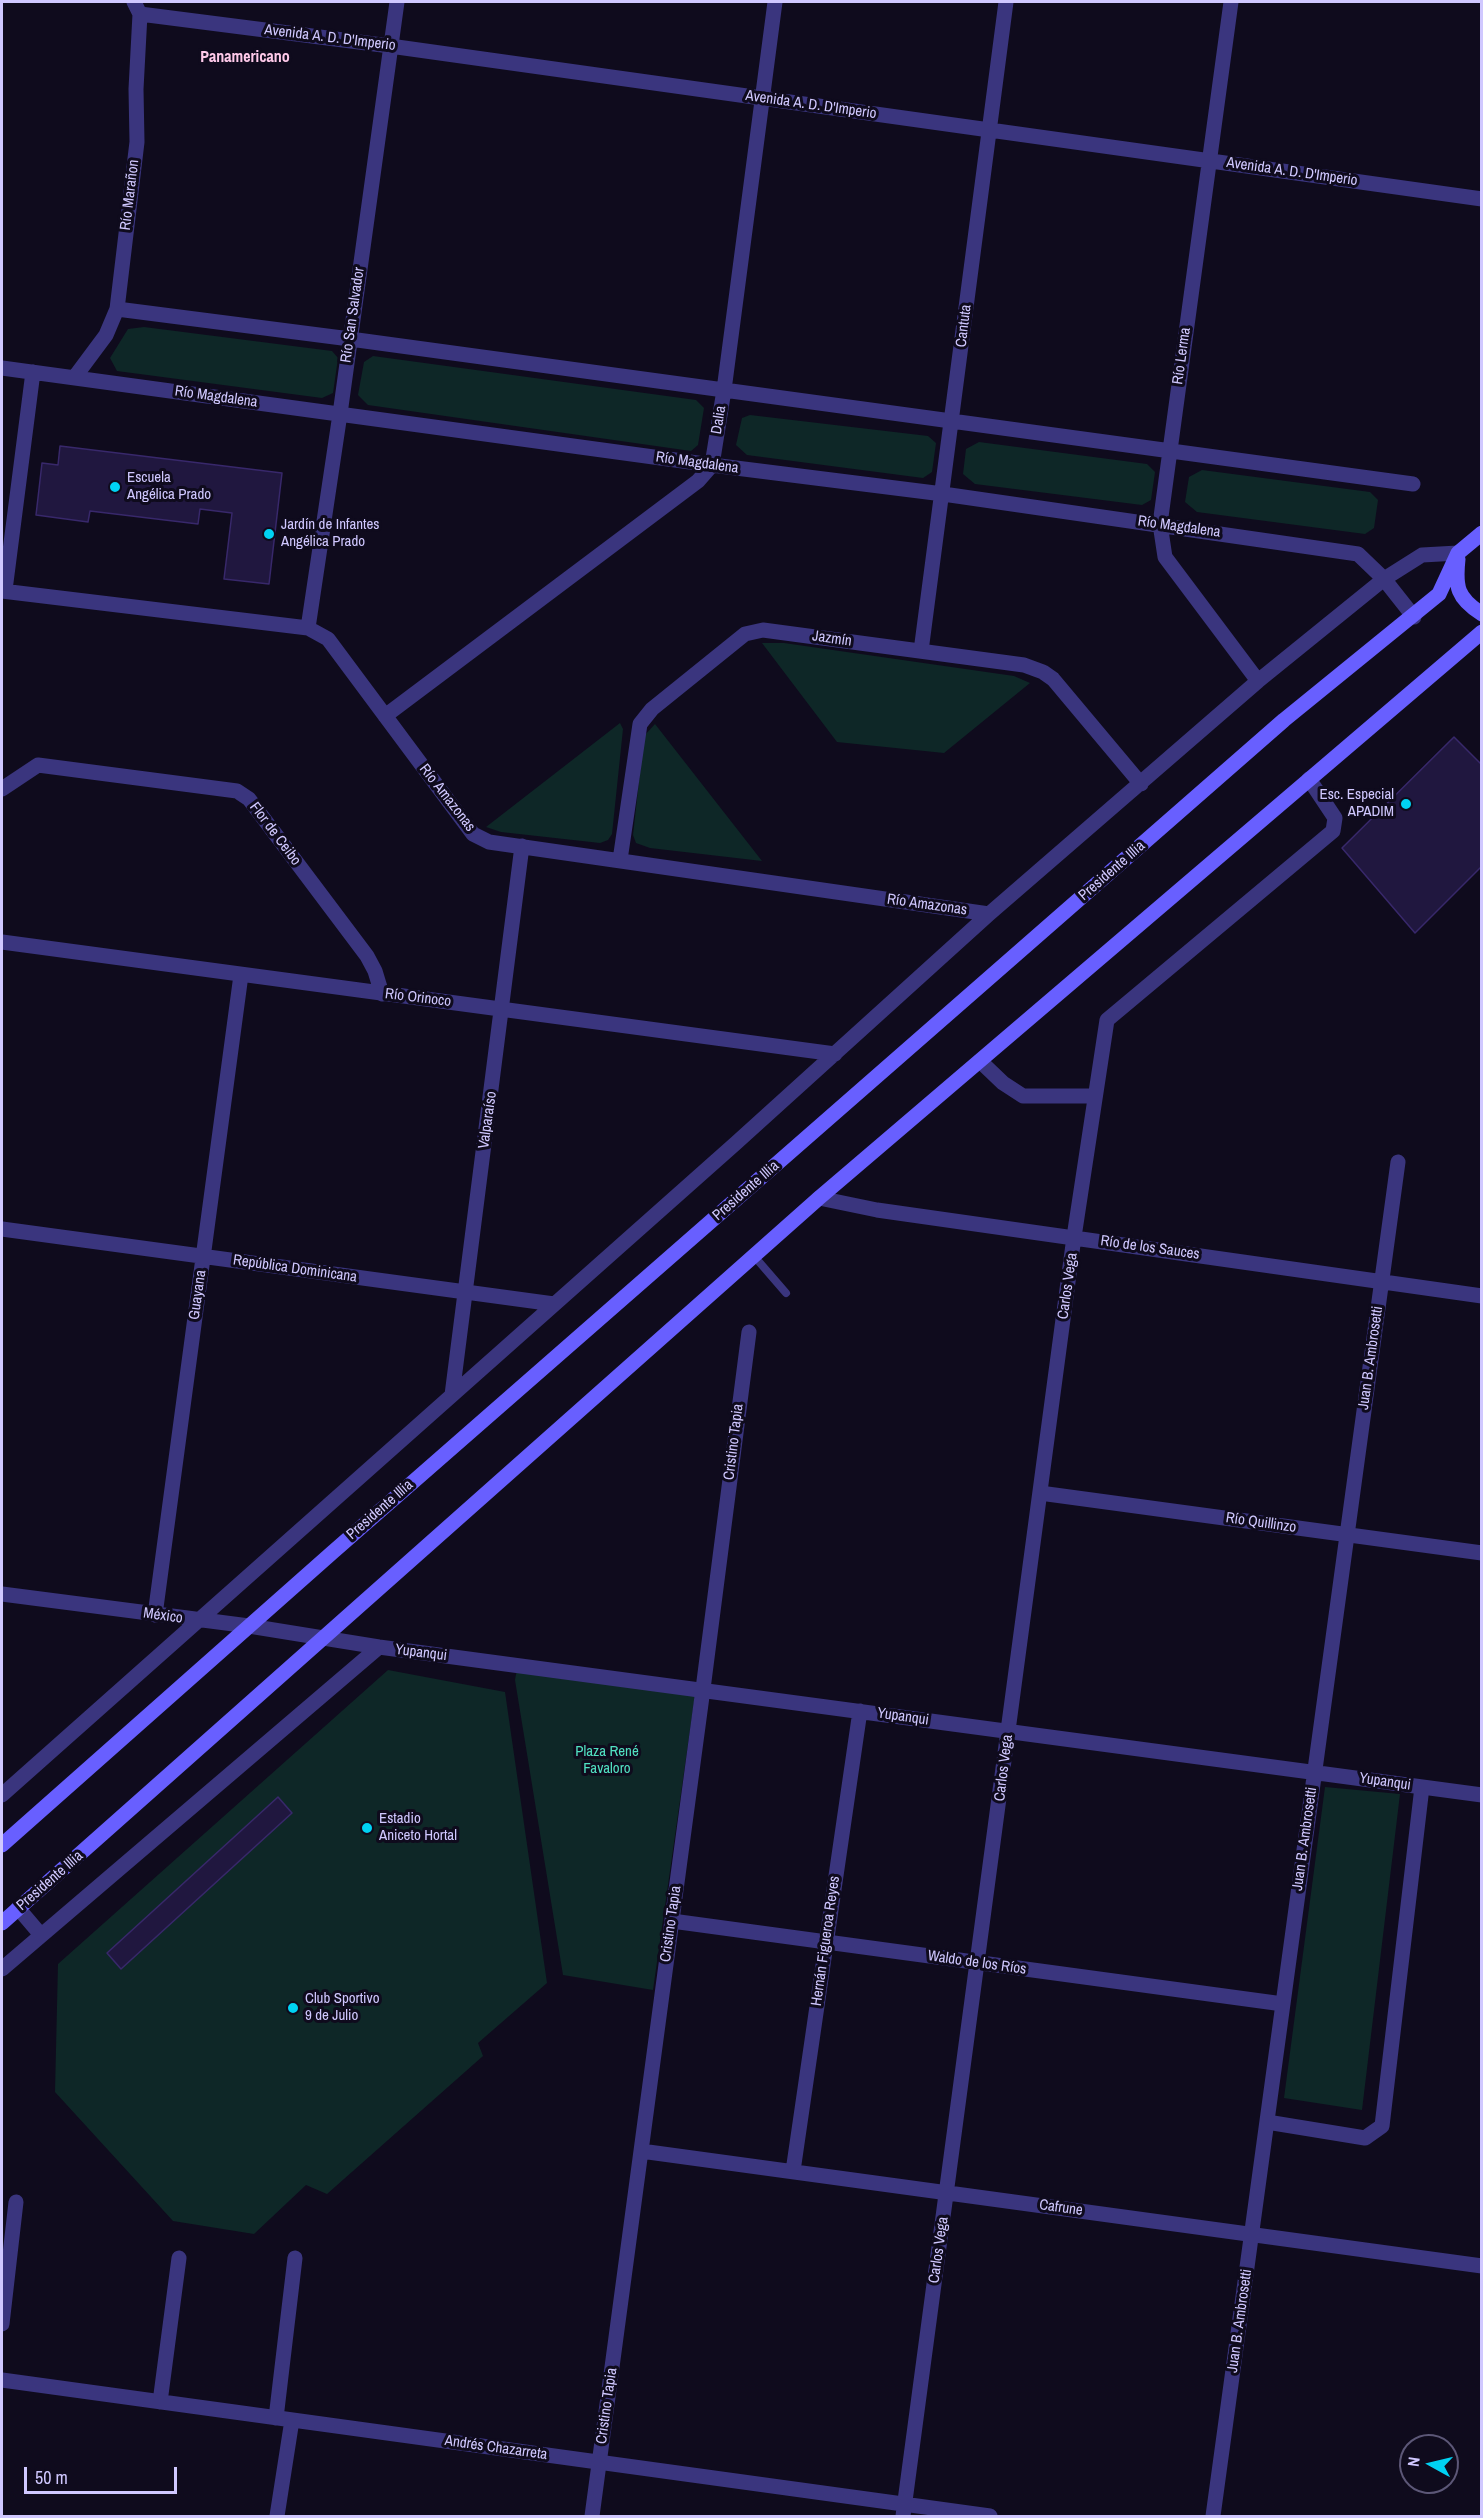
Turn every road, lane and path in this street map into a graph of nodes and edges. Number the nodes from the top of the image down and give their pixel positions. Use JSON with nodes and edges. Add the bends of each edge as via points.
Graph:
{"nodes":[{"id":1,"x":397,"y":2,"type":"edge"},
{"id":2,"x":775,"y":2,"type":"edge"},
{"id":3,"x":1006,"y":2,"type":"edge"},
{"id":4,"x":1231,"y":2,"type":"edge"},
{"id":5,"x":137,"y":8,"type":"edge"},
{"id":6,"x":390,"y":46,"type":"junction"},
{"id":7,"x":761,"y":98,"type":"junction"},
{"id":8,"x":990,"y":130,"type":"junction"},
{"id":9,"x":1209,"y":160,"type":"junction"},
{"id":10,"x":1482,"y":199,"type":"edge"},
{"id":11,"x":117,"y":309,"type":"junction"},
{"id":12,"x":350,"y":339,"type":"junction"},
{"id":13,"x":2,"y":368,"type":"edge"},
{"id":14,"x":33,"y":372,"type":"junction"},
{"id":15,"x":74,"y":378,"type":"junction"},
{"id":16,"x":724,"y":390,"type":"junction"},
{"id":17,"x":340,"y":414,"type":"junction"},
{"id":18,"x":952,"y":421,"type":"junction"},
{"id":19,"x":1170,"y":451,"type":"junction"},
{"id":20,"x":712,"y":465,"type":"junction"},
{"id":21,"x":1413,"y":484,"type":"dead end"},
{"id":22,"x":943,"y":494,"type":"junction"},
{"id":23,"x":1160,"y":524,"type":"junction"},
{"id":24,"x":1482,"y":533,"type":"edge"},
{"id":25,"x":1458,"y":553,"type":"junction"},
{"id":26,"x":1384,"y":579,"type":"junction"},
{"id":27,"x":3,"y":591,"type":"edge"},
{"id":28,"x":1482,"y":614,"type":"edge"},
{"id":29,"x":1414,"y":617,"type":"junction"},
{"id":30,"x":308,"y":628,"type":"junction"},
{"id":31,"x":1482,"y":632,"type":"edge"},
{"id":32,"x":921,"y":651,"type":"junction"},
{"id":33,"x":1258,"y":681,"type":"junction"},
{"id":34,"x":385,"y":716,"type":"junction"},
{"id":35,"x":1310,"y":778,"type":"junction"},
{"id":36,"x":1141,"y":784,"type":"junction"},
{"id":37,"x":2,"y":789,"type":"edge"},
{"id":38,"x":522,"y":846,"type":"junction"},
{"id":39,"x":620,"y":860,"type":"junction"},
{"id":40,"x":989,"y":914,"type":"junction"},
{"id":41,"x":2,"y":942,"type":"edge"},
{"id":42,"x":241,"y":975,"type":"junction"},
{"id":43,"x":382,"y":994,"type":"junction"},
{"id":44,"x":502,"y":1009,"type":"junction"},
{"id":45,"x":835,"y":1054,"type":"junction"},
{"id":46,"x":980,"y":1061,"type":"junction"},
{"id":47,"x":1094,"y":1096,"type":"junction"},
{"id":48,"x":1398,"y":1162,"type":"dead end"},
{"id":49,"x":819,"y":1198,"type":"junction"},
{"id":50,"x":2,"y":1229,"type":"edge"},
{"id":51,"x":1074,"y":1238,"type":"junction"},
{"id":52,"x":754,"y":1256,"type":"junction"},
{"id":53,"x":203,"y":1257,"type":"junction"},
{"id":54,"x":1381,"y":1281,"type":"junction"},
{"id":55,"x":464,"y":1292,"type":"junction"},
{"id":56,"x":786,"y":1293,"type":"dead end"},
{"id":57,"x":1482,"y":1296,"type":"edge"},
{"id":58,"x":554,"y":1304,"type":"junction"},
{"id":59,"x":748,"y":1332,"type":"dead end"},
{"id":60,"x":452,"y":1395,"type":"junction"},
{"id":61,"x":1040,"y":1493,"type":"junction"},
{"id":62,"x":1347,"y":1534,"type":"junction"},
{"id":63,"x":1482,"y":1553,"type":"edge"},
{"id":64,"x":2,"y":1594,"type":"edge"},
{"id":65,"x":155,"y":1615,"type":"junction"},
{"id":66,"x":198,"y":1621,"type":"junction"},
{"id":67,"x":249,"y":1626,"type":"junction"},
{"id":68,"x":325,"y":1638,"type":"junction"},
{"id":69,"x":379,"y":1647,"type":"junction"},
{"id":70,"x":703,"y":1689,"type":"junction"},
{"id":71,"x":860,"y":1711,"type":"junction"},
{"id":72,"x":1008,"y":1731,"type":"junction"},
{"id":73,"x":1314,"y":1773,"type":"junction"},
{"id":74,"x":1422,"y":1787,"type":"junction"},
{"id":75,"x":2,"y":1795,"type":"edge"},
{"id":76,"x":1482,"y":1795,"type":"edge"},
{"id":77,"x":2,"y":1845,"type":"edge"},
{"id":78,"x":18,"y":1908,"type":"junction"},
{"id":79,"x":672,"y":1921,"type":"junction"},
{"id":80,"x":2,"y":1923,"type":"edge"},
{"id":81,"x":41,"y":1935,"type":"junction"},
{"id":82,"x":826,"y":1942,"type":"junction"},
{"id":83,"x":979,"y":1963,"type":"junction"},
{"id":84,"x":2,"y":1970,"type":"edge"},
{"id":85,"x":1283,"y":2004,"type":"junction"},
{"id":86,"x":1267,"y":2122,"type":"junction"},
{"id":87,"x":641,"y":2151,"type":"junction"},
{"id":88,"x":794,"y":2171,"type":"junction"},
{"id":89,"x":946,"y":2193,"type":"junction"},
{"id":90,"x":16,"y":2202,"type":"dead end"},
{"id":91,"x":1252,"y":2234,"type":"junction"},
{"id":92,"x":179,"y":2258,"type":"dead end"},
{"id":93,"x":295,"y":2258,"type":"dead end"},
{"id":94,"x":1482,"y":2266,"type":"edge"},
{"id":95,"x":2,"y":2324,"type":"edge"},
{"id":96,"x":2,"y":2380,"type":"edge"},
{"id":97,"x":160,"y":2402,"type":"junction"},
{"id":98,"x":276,"y":2418,"type":"junction"},
{"id":99,"x":292,"y":2420,"type":"junction"},
{"id":100,"x":599,"y":2463,"type":"junction"},
{"id":101,"x":904,"y":2511,"type":"edge"},
{"id":102,"x":277,"y":2517,"type":"edge"},
{"id":103,"x":592,"y":2517,"type":"edge"},
{"id":104,"x":990,"y":2517,"type":"edge"},
{"id":105,"x":1213,"y":2517,"type":"edge"}],
"edges":[{"from":1,"to":6,"type":"street","name":"Río San Salvador"},
{"from":2,"to":7,"type":"street","name":"Dalia"},
{"from":3,"to":8,"type":"street","name":"Cantuta"},
{"from":4,"to":9,"type":"street","name":"Río Lerma"},
{"from":5,"to":6,"type":"street","name":"Avenida A. D. D'Imperio"},
{"from":5,"to":11,"type":"street","name":"Río Marañon","via":[[137,142]]},
{"from":6,"to":7,"type":"street","name":"Avenida A. D. D'Imperio"},
{"from":6,"to":12,"type":"street","name":"Río San Salvador"},
{"from":7,"to":8,"type":"street","name":"Avenida A. D. D'Imperio"},
{"from":7,"to":16,"type":"street","name":"Dalia"},
{"from":8,"to":9,"type":"street","name":"Avenida A. D. D'Imperio"},
{"from":8,"to":18,"type":"street","name":"Cantuta"},
{"from":9,"to":10,"type":"street","name":"Avenida A. D. D'Imperio"},
{"from":9,"to":19,"type":"street","name":"Río Lerma"},
{"from":11,"to":12,"type":"street"},
{"from":11,"to":15,"type":"street","name":"Río Marañon","via":[[106,335]]},
{"from":12,"to":16,"type":"street"},
{"from":12,"to":17,"type":"street","name":"Río San Salvador"},
{"from":13,"to":14,"type":"street","name":"Río Magdalena"},
{"from":14,"to":15,"type":"street","name":"Río Magdalena"},
{"from":14,"to":27,"type":"street"},
{"from":15,"to":17,"type":"street","name":"Río Magdalena"},
{"from":16,"to":18,"type":"street"},
{"from":16,"to":20,"type":"street","name":"Dalia"},
{"from":17,"to":20,"type":"street","name":"Río Magdalena"},
{"from":17,"to":30,"type":"street","name":"Río San Salvador"},
{"from":18,"to":19,"type":"street"},
{"from":18,"to":22,"type":"street","name":"Cantuta"},
{"from":19,"to":21,"type":"street"},
{"from":19,"to":23,"type":"street","name":"Río Lerma"},
{"from":20,"to":22,"type":"street","name":"Río Magdalena"},
{"from":20,"to":34,"type":"street","via":[[698,481]]},
{"from":22,"to":23,"type":"street","name":"Río Magdalena"},
{"from":22,"to":32,"type":"street","name":"Cantuta"},
{"from":23,"to":26,"type":"street","name":"Río Magdalena","via":[[1358,554]]},
{"from":23,"to":33,"type":"street","name":"Río Lerma","via":[[1165,557]]},
{"from":24,"to":25,"type":"main road","name":"Presidente Illia"},
{"from":25,"to":26,"type":"street","via":[[1422,555]]},
{"from":25,"to":28,"type":"main road","via":[[1459,593]]},
{"from":25,"to":29,"type":"main road","name":"Presidente Illia","via":[[1439,594]]},
{"from":26,"to":29,"type":"street","name":"Río Magdalena"},
{"from":26,"to":33,"type":"street"},
{"from":27,"to":30,"type":"street","name":"Río Amazonas"},
{"from":29,"to":67,"type":"main road","name":"Presidente Illia","via":[[1284,720]]},
{"from":30,"to":34,"type":"street","name":"Río Amazonas","via":[[328,639]]},
{"from":31,"to":35,"type":"main road","name":"Presidente Illia"},
{"from":32,"to":36,"type":"street","name":"Jazmín","via":[[1024,665],[1043,672]]},
{"from":32,"to":39,"type":"street","name":"Jazmín","via":[[763,630],[744,634],[652,709],[640,724]]},
{"from":33,"to":36,"type":"street"},
{"from":34,"to":38,"type":"street","name":"Río Amazonas","via":[[473,834],[489,842]]},
{"from":35,"to":46,"type":"main road","name":"Presidente Illia"},
{"from":35,"to":47,"type":"street","name":"Carlos Vega","via":[[1335,818],[1333,831],[1107,1020]]},
{"from":36,"to":40,"type":"street"},
{"from":37,"to":43,"type":"street","name":"Flor de Ceibo","via":[[38,765],[237,791],[249,799],[367,956]]},
{"from":38,"to":39,"type":"street","name":"Río Amazonas"},
{"from":38,"to":44,"type":"street","name":"Valparaíso"},
{"from":39,"to":40,"type":"street","name":"Río Amazonas"},
{"from":40,"to":45,"type":"street"},
{"from":41,"to":42,"type":"street","name":"Río Orinoco"},
{"from":42,"to":43,"type":"street","name":"Río Orinoco"},
{"from":42,"to":53,"type":"street","name":"Guayana"},
{"from":43,"to":44,"type":"street","name":"Río Orinoco"},
{"from":44,"to":45,"type":"street","name":"Río Orinoco"},
{"from":44,"to":55,"type":"street","name":"Valparaíso"},
{"from":45,"to":58,"type":"street"},
{"from":46,"to":47,"type":"street","via":[[1023,1096]]},
{"from":46,"to":49,"type":"main road","name":"Presidente Illia"},
{"from":47,"to":51,"type":"street","name":"Carlos Vega"},
{"from":48,"to":54,"type":"street","name":"Juan B. Ambrosetti"},
{"from":49,"to":51,"type":"street","name":"Río de los Sauces"},
{"from":49,"to":52,"type":"main road","name":"Presidente Illia"},
{"from":50,"to":53,"type":"street","name":"República Dominicana"},
{"from":51,"to":54,"type":"street","name":"Río de los Sauces"},
{"from":51,"to":61,"type":"street","name":"Carlos Vega"},
{"from":52,"to":56,"type":"lane"},
{"from":52,"to":68,"type":"main road","name":"Presidente Illia"},
{"from":53,"to":55,"type":"street","name":"República Dominicana"},
{"from":53,"to":65,"type":"street","name":"Guayana"},
{"from":54,"to":57,"type":"street","name":"Río de los Sauces"},
{"from":54,"to":62,"type":"street","name":"Juan B. Ambrosetti"},
{"from":55,"to":58,"type":"street","name":"República Dominicana"},
{"from":55,"to":60,"type":"street","name":"Valparaíso"},
{"from":58,"to":60,"type":"street"},
{"from":59,"to":70,"type":"street","name":"Cristino Tapia"},
{"from":60,"to":66,"type":"street"},
{"from":61,"to":62,"type":"street","name":"Río Quillinzo"},
{"from":61,"to":72,"type":"street","name":"Carlos Vega"},
{"from":62,"to":63,"type":"street","name":"Río Quillinzo"},
{"from":62,"to":73,"type":"street","name":"Juan B. Ambrosetti"},
{"from":64,"to":65,"type":"street","name":"México"},
{"from":65,"to":66,"type":"street","name":"México"},
{"from":66,"to":67,"type":"street","name":"México"},
{"from":66,"to":75,"type":"street"},
{"from":67,"to":68,"type":"street","name":"México"},
{"from":67,"to":77,"type":"main road","name":"Presidente Illia"},
{"from":68,"to":69,"type":"street","name":"Yupanqui"},
{"from":68,"to":78,"type":"main road","name":"Presidente Illia"},
{"from":69,"to":70,"type":"street","name":"Yupanqui"},
{"from":69,"to":81,"type":"street"},
{"from":70,"to":71,"type":"street","name":"Yupanqui"},
{"from":70,"to":79,"type":"street","name":"Cristino Tapia"},
{"from":71,"to":72,"type":"street","name":"Yupanqui"},
{"from":71,"to":82,"type":"street","name":"Hernán Figueroa Reyes"},
{"from":72,"to":73,"type":"street","name":"Yupanqui"},
{"from":72,"to":83,"type":"street","name":"Carlos Vega"},
{"from":73,"to":74,"type":"street","name":"Yupanqui"},
{"from":73,"to":85,"type":"street","name":"Juan B. Ambrosetti"},
{"from":74,"to":76,"type":"street","name":"Yupanqui"},
{"from":74,"to":86,"type":"street","via":[[1382,2126],[1365,2138]]},
{"from":78,"to":80,"type":"main road","name":"Presidente Illia"},
{"from":78,"to":81,"type":"street"},
{"from":79,"to":82,"type":"street","name":"Waldo de los Ríos"},
{"from":79,"to":87,"type":"street","name":"Cristino Tapia"},
{"from":81,"to":84,"type":"street"},
{"from":82,"to":83,"type":"street","name":"Waldo de los Ríos"},
{"from":82,"to":88,"type":"street","name":"Hernán Figueroa Reyes"},
{"from":83,"to":85,"type":"street","name":"Waldo de los Ríos"},
{"from":83,"to":89,"type":"street","name":"Carlos Vega"},
{"from":85,"to":86,"type":"street","name":"Juan B. Ambrosetti"},
{"from":86,"to":91,"type":"street","name":"Juan B. Ambrosetti"},
{"from":87,"to":88,"type":"street","name":"Cafrune"},
{"from":87,"to":100,"type":"street","name":"Cristino Tapia"},
{"from":88,"to":89,"type":"street","name":"Cafrune"},
{"from":89,"to":91,"type":"street","name":"Cafrune"},
{"from":89,"to":101,"type":"street","name":"Carlos Vega"},
{"from":90,"to":95,"type":"street"},
{"from":91,"to":94,"type":"street","name":"Cafrune"},
{"from":91,"to":105,"type":"street","name":"Juan B. Ambrosetti"},
{"from":92,"to":97,"type":"street"},
{"from":93,"to":98,"type":"street"},
{"from":96,"to":97,"type":"street","name":"Andrés Chazarreta"},
{"from":97,"to":98,"type":"street","name":"Andrés Chazarreta"},
{"from":98,"to":99,"type":"street","name":"Andrés Chazarreta"},
{"from":99,"to":100,"type":"street","name":"Andrés Chazarreta"},
{"from":99,"to":102,"type":"street"},
{"from":100,"to":101,"type":"street","name":"Andrés Chazarreta"},
{"from":100,"to":103,"type":"street","name":"Cristino Tapia"},
{"from":101,"to":104,"type":"street","name":"Andrés Chazarreta"}]}
